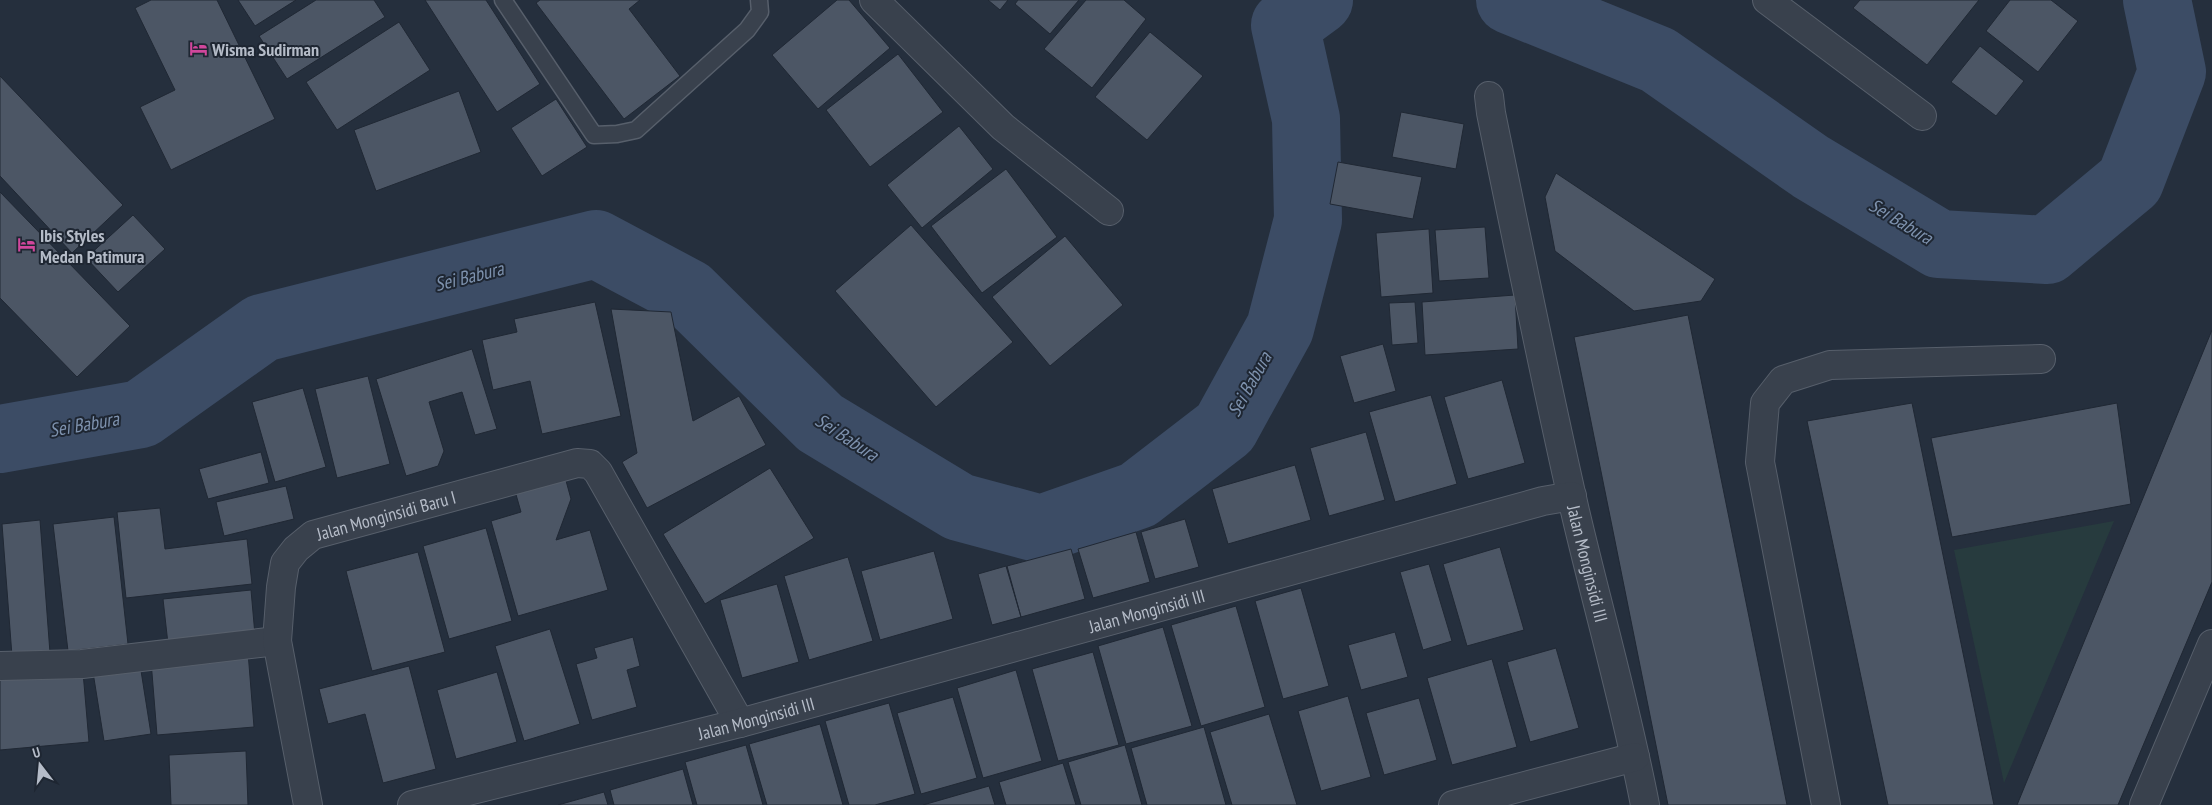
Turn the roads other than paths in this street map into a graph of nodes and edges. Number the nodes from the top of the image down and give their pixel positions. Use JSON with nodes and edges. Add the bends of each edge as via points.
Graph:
{"nodes":[{"id":1,"x":503,"y":0,"type":"edge"},
{"id":2,"x":759,"y":0,"type":"edge"},
{"id":3,"x":874,"y":0,"type":"edge"},
{"id":4,"x":1767,"y":0,"type":"edge"},
{"id":5,"x":1489,"y":96,"type":"dead end"},
{"id":6,"x":1922,"y":116,"type":"dead end"},
{"id":7,"x":1109,"y":210,"type":"dead end"},
{"id":8,"x":2041,"y":359,"type":"dead end"},
{"id":9,"x":1572,"y":496,"type":"junction"},
{"id":10,"x":277,"y":641,"type":"junction"},
{"id":11,"x":2212,"y":644,"type":"edge"},
{"id":12,"x":1,"y":666,"type":"edge"},
{"id":13,"x":740,"y":723,"type":"junction"},
{"id":14,"x":1636,"y":757,"type":"junction"},
{"id":15,"x":308,"y":805,"type":"edge"},
{"id":16,"x":412,"y":805,"type":"edge"},
{"id":17,"x":1453,"y":805,"type":"edge"},
{"id":18,"x":1645,"y":805,"type":"edge"},
{"id":19,"x":1826,"y":805,"type":"edge"},
{"id":20,"x":2144,"y":805,"type":"edge"}],
"edges":[{"from":1,"to":2,"type":"lane","via":[[594,134],[606,135],[636,130],[747,30],[760,12]]},
{"from":3,"to":7,"type":"street","via":[[1003,127]]},
{"from":4,"to":6,"type":"street"},
{"from":5,"to":9,"type":"street","via":[[1531,311]]},
{"from":8,"to":19,"type":"street","via":[[1830,365],[1782,380],[1765,403],[1760,462]]},
{"from":9,"to":13,"type":"street","name":"Jalan Monginsidi III","via":[[1543,501]]},
{"from":9,"to":14,"type":"street","name":"Jalan Monginsidi III"},
{"from":10,"to":12,"type":"street","via":[[82,664]]},
{"from":10,"to":13,"type":"street","name":"Jalan Monginsidi Baru I","via":[[280,587],[285,563],[296,548],[314,535],[577,463],[590,464],[598,472]]},
{"from":10,"to":15,"type":"street","name":"Jalan Monginsidi Baru I"},
{"from":11,"to":20,"type":"street"},
{"from":13,"to":16,"type":"street","name":"Jalan Monginsidi III"},
{"from":14,"to":17,"type":"street"},
{"from":14,"to":18,"type":"street","name":"Jalan Monginsidi III"}]}
